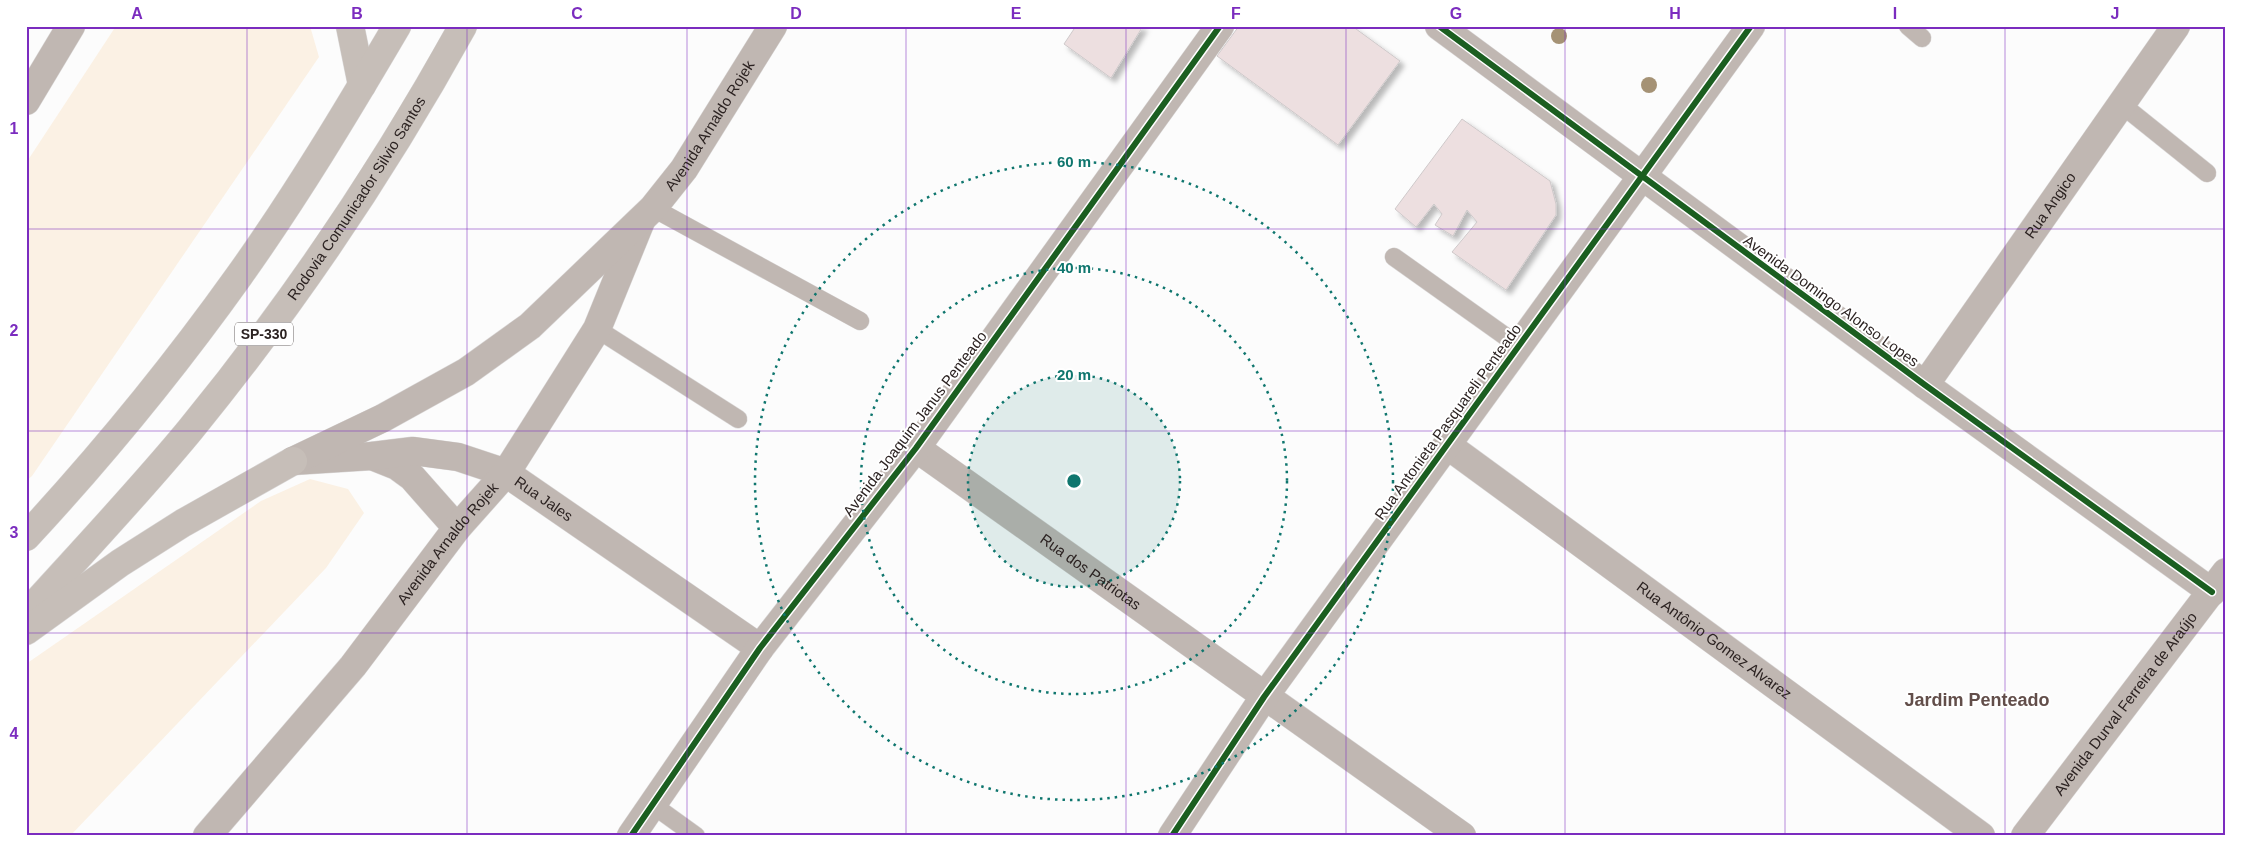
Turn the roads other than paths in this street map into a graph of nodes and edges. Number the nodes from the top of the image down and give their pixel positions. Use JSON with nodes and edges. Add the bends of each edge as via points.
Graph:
{"nodes":[{"id":1,"x":71,"y":26,"type":"edge"},
{"id":2,"x":350,"y":26,"type":"edge"},
{"id":3,"x":397,"y":26,"type":"edge"},
{"id":4,"x":463,"y":26,"type":"edge"},
{"id":5,"x":773,"y":26,"type":"edge"},
{"id":6,"x":1220,"y":26,"type":"edge"},
{"id":7,"x":1439,"y":26,"type":"edge"},
{"id":8,"x":1751,"y":26,"type":"edge"},
{"id":9,"x":1908,"y":26,"type":"edge"},
{"id":10,"x":2176,"y":26,"type":"edge"},
{"id":11,"x":1922,"y":38,"type":"dead end"},
{"id":12,"x":362,"y":85,"type":"junction"},
{"id":13,"x":26,"y":101,"type":"edge"},
{"id":14,"x":2121,"y":104,"type":"junction"},
{"id":15,"x":2207,"y":173,"type":"dead end"},
{"id":16,"x":1641,"y":177,"type":"junction"},
{"id":17,"x":647,"y":215,"type":"junction"},
{"id":18,"x":1394,"y":257,"type":"dead end"},
{"id":19,"x":860,"y":321,"type":"dead end"},
{"id":20,"x":597,"y":329,"type":"junction"},
{"id":21,"x":1519,"y":346,"type":"junction"},
{"id":22,"x":1924,"y":385,"type":"junction"},
{"id":23,"x":738,"y":419,"type":"dead end"},
{"id":24,"x":1447,"y":445,"type":"junction"},
{"id":25,"x":916,"y":448,"type":"junction"},
{"id":26,"x":372,"y":456,"type":"junction"},
{"id":27,"x":293,"y":461,"type":"junction"},
{"id":28,"x":506,"y":473,"type":"junction"},
{"id":29,"x":457,"y":528,"type":"junction"},
{"id":30,"x":26,"y":537,"type":"edge"},
{"id":31,"x":2219,"y":582,"type":"edge"},
{"id":32,"x":26,"y":614,"type":"edge"},
{"id":33,"x":26,"y":631,"type":"edge"},
{"id":34,"x":760,"y":648,"type":"junction"},
{"id":35,"x":1264,"y":697,"type":"junction"},
{"id":36,"x":653,"y":805,"type":"junction"},
{"id":37,"x":207,"y":836,"type":"edge"},
{"id":38,"x":631,"y":836,"type":"edge"},
{"id":39,"x":696,"y":836,"type":"edge"},
{"id":40,"x":1172,"y":836,"type":"edge"},
{"id":41,"x":1462,"y":836,"type":"edge"},
{"id":42,"x":1982,"y":836,"type":"edge"},
{"id":43,"x":2025,"y":836,"type":"edge"}],
"edges":[{"from":1,"to":13,"type":"street"},
{"from":2,"to":12,"type":"highway"},
{"from":3,"to":12,"type":"highway"},
{"from":4,"to":32,"type":"highway","name":"Rodovia Comunicador Silvio Santos","number":"SP-330","via":[[369,186],[281,312],[189,430]]},
{"from":5,"to":17,"type":"street","name":"Avenida Arnaldo Rojek","via":[[684,169]]},
{"from":6,"to":25,"type":"street","name":"Avenida Joaquim Janus Penteado"},
{"from":7,"to":16,"type":"street","name":"Avenida Domingo Alonso Lopes"},
{"from":8,"to":16,"type":"street","name":"Rua Antonieta Pasquareli Penteado"},
{"from":9,"to":11,"type":"lane"},
{"from":10,"to":14,"type":"street","name":"Rua Angico"},
{"from":12,"to":30,"type":"highway","via":[[240,274],[189,345]]},
{"from":14,"to":15,"type":"lane"},
{"from":14,"to":22,"type":"street","name":"Rua Angico"},
{"from":16,"to":21,"type":"street","name":"Rua Antonieta Pasquareli Penteado"},
{"from":16,"to":22,"type":"street","name":"Avenida Domingo Alonso Lopes"},
{"from":17,"to":19,"type":"lane"},
{"from":17,"to":20,"type":"street","name":"Avenida Arnaldo Rojek"},
{"from":17,"to":27,"type":"street","name":"Avenida Arnaldo Rojek","via":[[530,326],[466,372],[383,418]]},
{"from":18,"to":21,"type":"lane"},
{"from":20,"to":23,"type":"lane"},
{"from":20,"to":28,"type":"street","name":"Avenida Arnaldo Rojek"},
{"from":21,"to":24,"type":"street","name":"Rua Antonieta Pasquareli Penteado"},
{"from":22,"to":31,"type":"street","name":"Avenida Domingo Alonso Lopes"},
{"from":24,"to":35,"type":"street","name":"Rua Antonieta Pasquareli Penteado"},
{"from":24,"to":42,"type":"street","name":"Rua Antônio Gomez Alvarez"},
{"from":25,"to":34,"type":"street","name":"Avenida Joaquim Janus Penteado"},
{"from":25,"to":35,"type":"street","name":"Rua dos Patriotas"},
{"from":26,"to":27,"type":"street","name":"Rua Jales"},
{"from":26,"to":28,"type":"street","name":"Rua Jales","via":[[413,451],[437,453]]},
{"from":26,"to":29,"type":"street","via":[[397,466],[412,477]]},
{"from":27,"to":33,"type":"highway","via":[[120,563]]},
{"from":28,"to":29,"type":"street","name":"Avenida Arnaldo Rojek"},
{"from":28,"to":34,"type":"street","name":"Rua Jales"},
{"from":29,"to":37,"type":"street","name":"Avenida Arnaldo Rojek","via":[[353,666]]},
{"from":31,"to":43,"type":"street","name":"Avenida Durval Ferreira de Araújo"},
{"from":34,"to":36,"type":"street","name":"Avenida Joaquim Janus Penteado"},
{"from":35,"to":40,"type":"street","name":"Rua Antonieta Pasquareli Penteado"},
{"from":35,"to":41,"type":"street","name":"Rua dos Patriotas"},
{"from":36,"to":38,"type":"street","name":"Avenida Joaquim Janus Penteado"},
{"from":36,"to":39,"type":"lane"}]}
